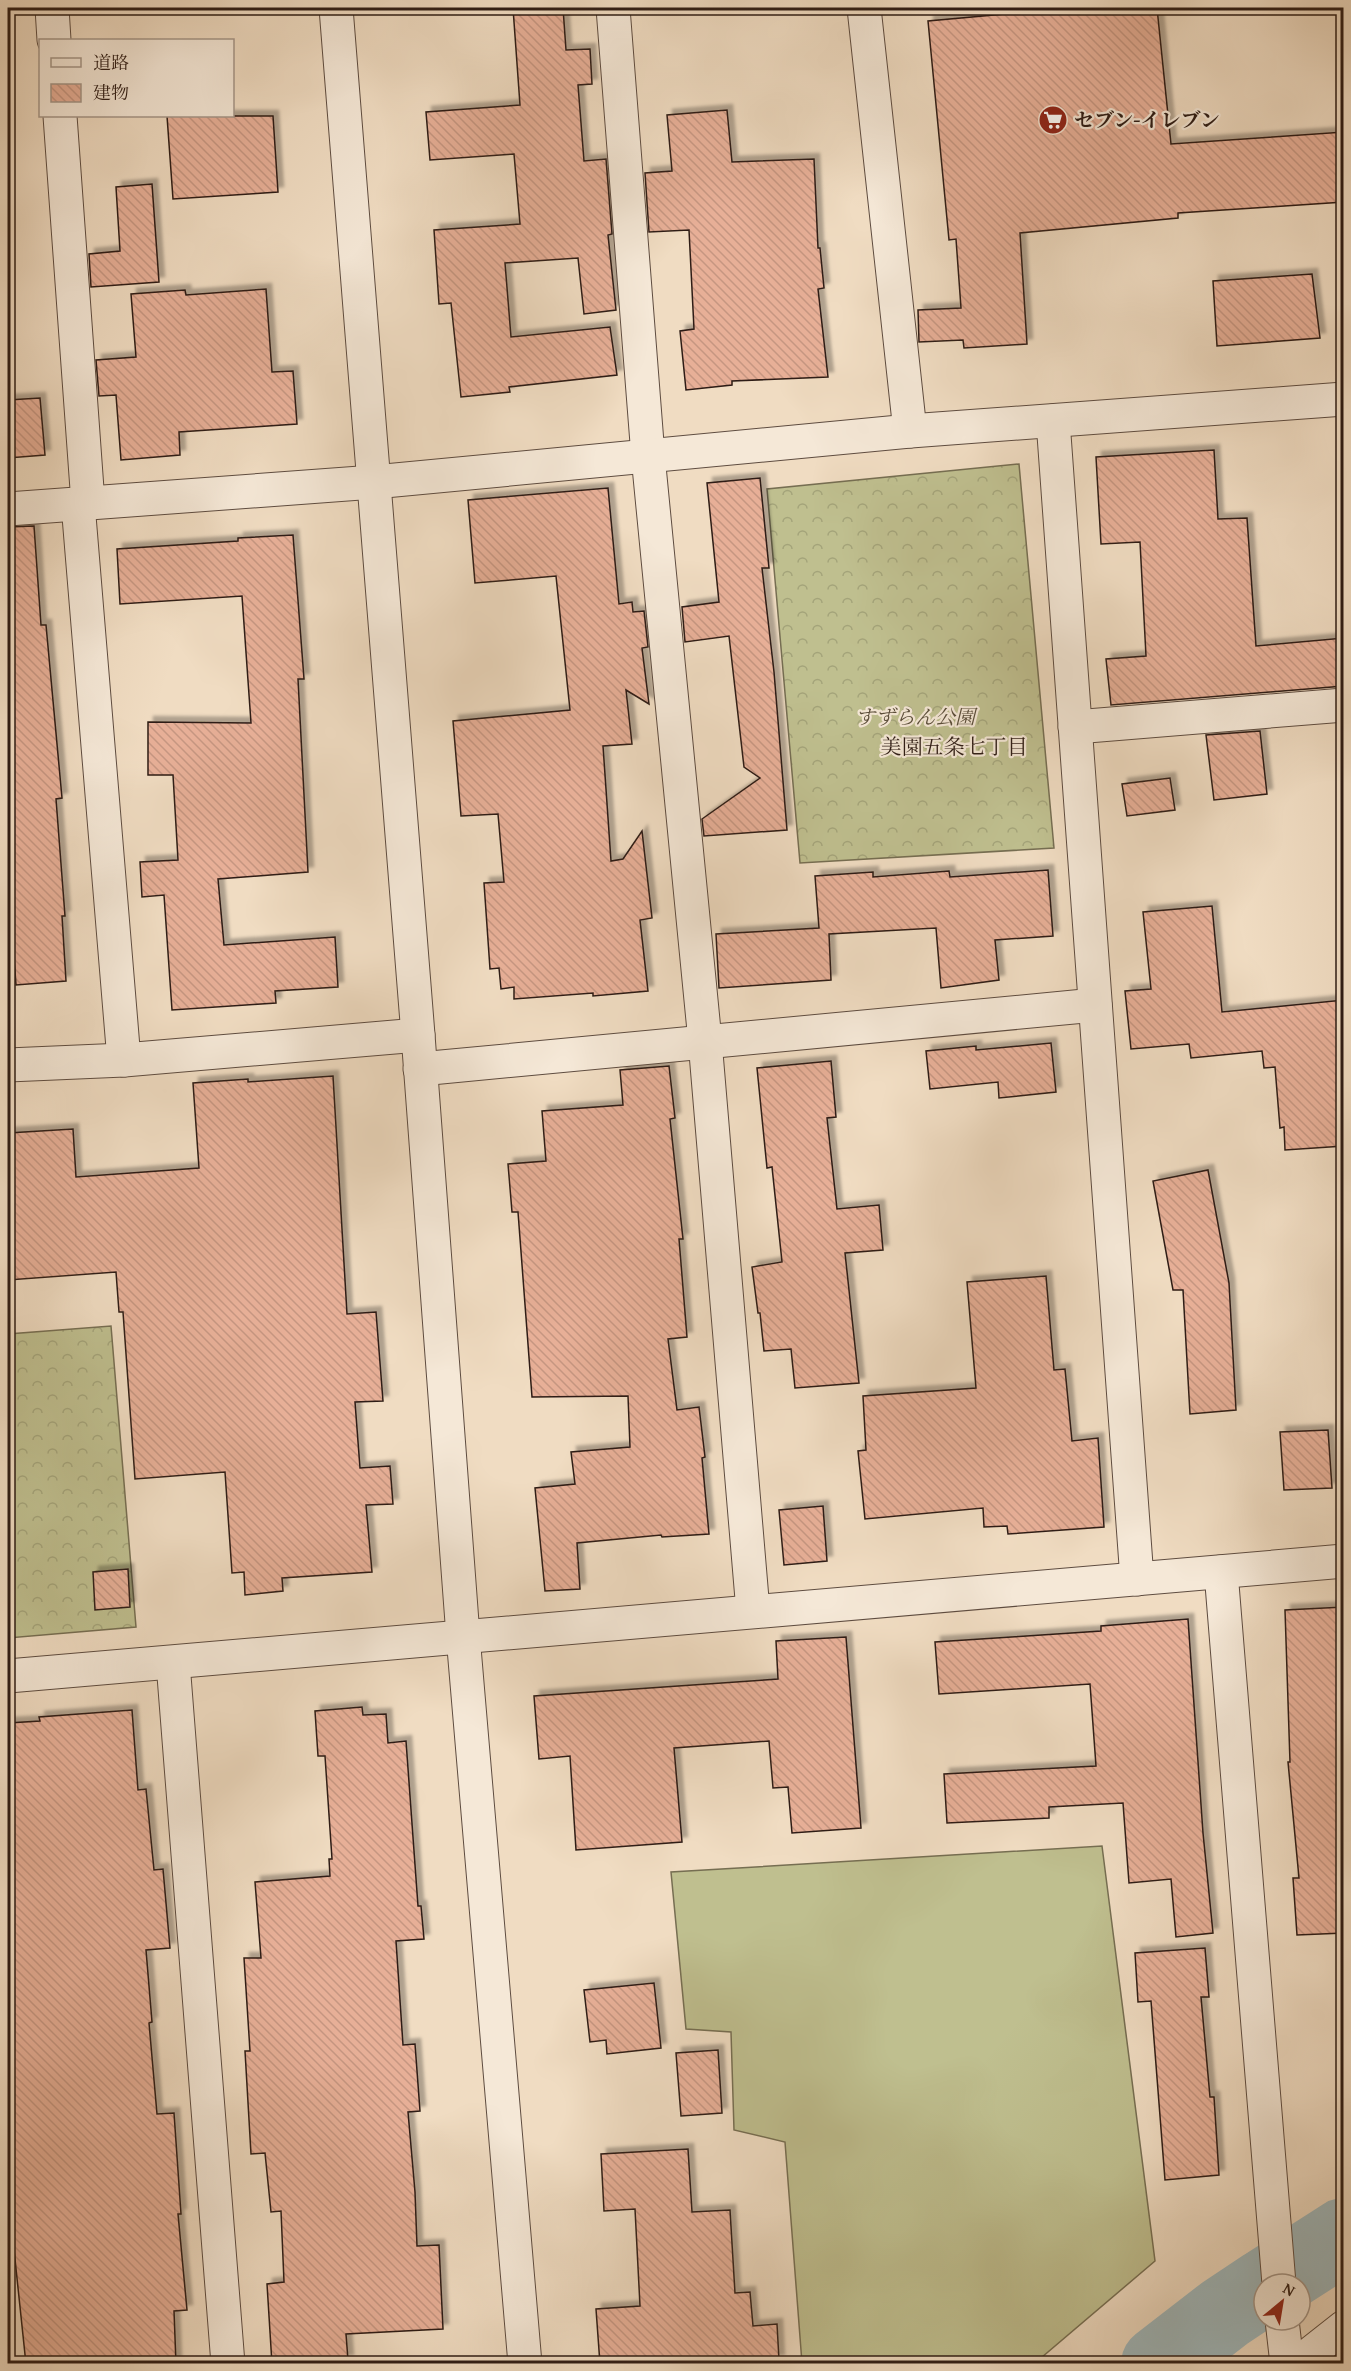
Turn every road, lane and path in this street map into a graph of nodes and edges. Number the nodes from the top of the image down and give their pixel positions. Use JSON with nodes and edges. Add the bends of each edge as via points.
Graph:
{"nodes":[{"id":1,"x":52,"y":8,"type":"edge"},
{"id":2,"x":336,"y":8,"type":"edge"},
{"id":3,"x":613,"y":8,"type":"edge"},
{"id":4,"x":864,"y":8,"type":"edge"},
{"id":5,"x":54,"y":39,"type":"edge"},
{"id":6,"x":60,"y":117,"type":"edge"},
{"id":7,"x":1344,"y":399,"type":"edge"},
{"id":8,"x":1053,"y":421,"type":"junction"},
{"id":9,"x":910,"y":431,"type":"junction"},
{"id":10,"x":648,"y":456,"type":"junction"},
{"id":11,"x":374,"y":482,"type":"junction"},
{"id":12,"x":83,"y":504,"type":"junction"},
{"id":13,"x":8,"y":509,"type":"edge"},
{"id":14,"x":1344,"y":705,"type":"edge"},
{"id":15,"x":1075,"y":727,"type":"junction"},
{"id":16,"x":1095,"y":1005,"type":"junction"},
{"id":17,"x":418,"y":1035,"type":"junction"},
{"id":18,"x":705,"y":1041,"type":"junction"},
{"id":19,"x":124,"y":1060,"type":"junction"},
{"id":20,"x":8,"y":1065,"type":"edge"},
{"id":21,"x":420,"y":1069,"type":"junction"},
{"id":22,"x":1344,"y":1561,"type":"edge"},
{"id":23,"x":1221,"y":1572,"type":"junction"},
{"id":24,"x":1137,"y":1579,"type":"junction"},
{"id":25,"x":753,"y":1611,"type":"junction"},
{"id":26,"x":463,"y":1636,"type":"junction"},
{"id":27,"x":173,"y":1663,"type":"junction"},
{"id":28,"x":8,"y":1676,"type":"edge"},
{"id":29,"x":1278,"y":2272,"type":"edge"},
{"id":30,"x":1344,"y":2326,"type":"edge"},
{"id":31,"x":1288,"y":2348,"type":"edge"},
{"id":32,"x":228,"y":2364,"type":"edge"},
{"id":33,"x":525,"y":2364,"type":"edge"}],
"edges":[{"from":1,"to":5,"type":"street"},
{"from":2,"to":11,"type":"street"},
{"from":3,"to":10,"type":"street"},
{"from":4,"to":9,"type":"street"},
{"from":6,"to":12,"type":"street"},
{"from":7,"to":8,"type":"street"},
{"from":8,"to":9,"type":"street"},
{"from":8,"to":15,"type":"street"},
{"from":9,"to":10,"type":"street"},
{"from":10,"to":11,"type":"street"},
{"from":10,"to":18,"type":"street"},
{"from":11,"to":12,"type":"street"},
{"from":11,"to":17,"type":"street"},
{"from":12,"to":13,"type":"street"},
{"from":12,"to":19,"type":"street"},
{"from":14,"to":15,"type":"street"},
{"from":15,"to":16,"type":"street"},
{"from":16,"to":18,"type":"street"},
{"from":16,"to":24,"type":"street"},
{"from":17,"to":19,"type":"street"},
{"from":17,"to":21,"type":"street"},
{"from":18,"to":21,"type":"street"},
{"from":18,"to":25,"type":"street"},
{"from":19,"to":20,"type":"street"},
{"from":21,"to":26,"type":"street"},
{"from":22,"to":23,"type":"street"},
{"from":23,"to":24,"type":"street"},
{"from":23,"to":29,"type":"street"},
{"from":24,"to":25,"type":"street"},
{"from":25,"to":26,"type":"street"},
{"from":26,"to":27,"type":"street"},
{"from":26,"to":33,"type":"street"},
{"from":27,"to":28,"type":"street"},
{"from":27,"to":32,"type":"street"},
{"from":30,"to":31,"type":"street"}]}
